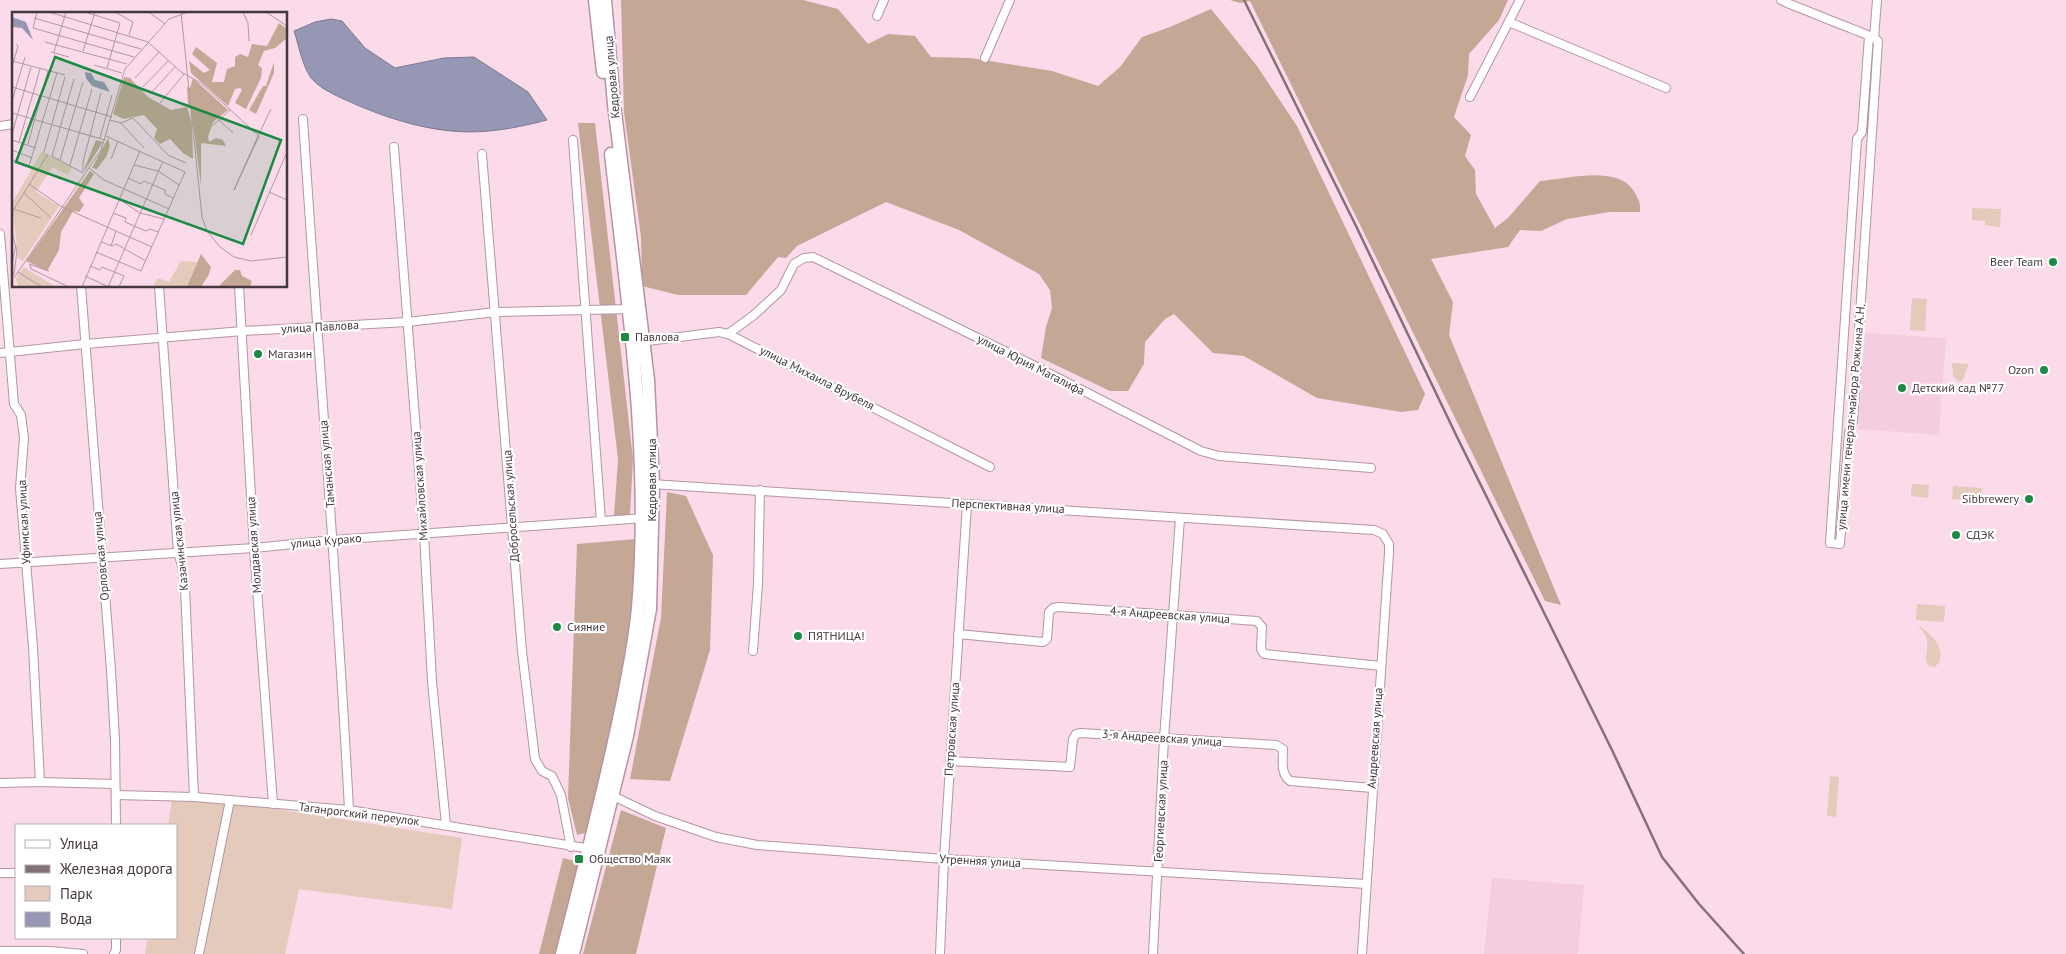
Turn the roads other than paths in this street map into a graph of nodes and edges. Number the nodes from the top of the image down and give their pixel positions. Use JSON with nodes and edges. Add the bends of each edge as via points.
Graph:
{"nodes":[{"id":1,"x":595,"y":0,"type":"edge"},
{"id":2,"x":605,"y":0,"type":"edge"},
{"id":3,"x":884,"y":0,"type":"edge"},
{"id":4,"x":1010,"y":0,"type":"edge"},
{"id":5,"x":1520,"y":0,"type":"edge"},
{"id":6,"x":1781,"y":0,"type":"edge"},
{"id":7,"x":1877,"y":0,"type":"edge"},
{"id":8,"x":877,"y":16,"type":"dead end"},
{"id":9,"x":1509,"y":22,"type":"junction"},
{"id":10,"x":1874,"y":38,"type":"junction"},
{"id":11,"x":985,"y":58,"type":"dead end"},
{"id":12,"x":1666,"y":88,"type":"dead end"},
{"id":13,"x":1470,"y":97,"type":"dead end"},
{"id":14,"x":303,"y":119,"type":"dead end"},
{"id":15,"x":573,"y":140,"type":"dead end"},
{"id":16,"x":394,"y":147,"type":"dead end"},
{"id":17,"x":482,"y":154,"type":"dead end"},
{"id":18,"x":0,"y":234,"type":"edge"},
{"id":19,"x":81,"y":288,"type":"edge"},
{"id":20,"x":159,"y":288,"type":"edge"},
{"id":21,"x":239,"y":288,"type":"edge"},
{"id":22,"x":585,"y":309,"type":"junction"},
{"id":23,"x":634,"y":310,"type":"junction"},
{"id":24,"x":496,"y":312,"type":"junction"},
{"id":25,"x":407,"y":322,"type":"junction"},
{"id":26,"x":316,"y":327,"type":"junction"},
{"id":27,"x":243,"y":332,"type":"junction"},
{"id":28,"x":728,"y":334,"type":"junction"},
{"id":29,"x":164,"y":338,"type":"junction"},
{"id":30,"x":638,"y":342,"type":"junction"},
{"id":31,"x":85,"y":344,"type":"junction"},
{"id":32,"x":10,"y":352,"type":"junction"},
{"id":33,"x":0,"y":353,"type":"edge"},
{"id":34,"x":990,"y":467,"type":"dead end"},
{"id":35,"x":1371,"y":468,"type":"dead end"},
{"id":36,"x":648,"y":484,"type":"junction"},
{"id":37,"x":760,"y":490,"type":"junction"},
{"id":38,"x":967,"y":504,"type":"junction"},
{"id":39,"x":647,"y":518,"type":"junction"},
{"id":40,"x":1180,"y":518,"type":"junction"},
{"id":41,"x":601,"y":521,"type":"junction"},
{"id":42,"x":513,"y":528,"type":"junction"},
{"id":43,"x":1374,"y":530,"type":"joint"},
{"id":44,"x":424,"y":534,"type":"junction"},
{"id":45,"x":333,"y":540,"type":"junction"},
{"id":46,"x":254,"y":548,"type":"junction"},
{"id":47,"x":178,"y":552,"type":"junction"},
{"id":48,"x":100,"y":557,"type":"junction"},
{"id":49,"x":25,"y":562,"type":"junction"},
{"id":50,"x":0,"y":564,"type":"edge"},
{"id":51,"x":1172,"y":614,"type":"junction"},
{"id":52,"x":958,"y":634,"type":"junction"},
{"id":53,"x":753,"y":651,"type":"dead end"},
{"id":54,"x":1381,"y":666,"type":"junction"},
{"id":55,"x":1164,"y":739,"type":"junction"},
{"id":56,"x":950,"y":761,"type":"junction"},
{"id":57,"x":40,"y":782,"type":"junction"},
{"id":58,"x":0,"y":783,"type":"edge"},
{"id":59,"x":115,"y":784,"type":"junction"},
{"id":60,"x":1372,"y":788,"type":"junction"},
{"id":61,"x":608,"y":794,"type":"junction"},
{"id":62,"x":116,"y":795,"type":"junction"},
{"id":63,"x":194,"y":797,"type":"junction"},
{"id":64,"x":230,"y":800,"type":"junction"},
{"id":65,"x":273,"y":804,"type":"junction"},
{"id":66,"x":349,"y":810,"type":"junction"},
{"id":67,"x":116,"y":824,"type":"edge"},
{"id":68,"x":446,"y":825,"type":"junction"},
{"id":69,"x":571,"y":847,"type":"junction"},
{"id":70,"x":594,"y":849,"type":"junction"},
{"id":71,"x":944,"y":859,"type":"junction"},
{"id":72,"x":1157,"y":872,"type":"junction"},
{"id":73,"x":0,"y":873,"type":"edge"},
{"id":74,"x":15,"y":873,"type":"edge"},
{"id":75,"x":1366,"y":884,"type":"junction"},
{"id":76,"x":116,"y":939,"type":"edge"},
{"id":77,"x":0,"y":951,"type":"edge"},
{"id":78,"x":115,"y":952,"type":"edge"},
{"id":79,"x":83,"y":954,"type":"edge"},
{"id":80,"x":199,"y":954,"type":"edge"},
{"id":81,"x":562,"y":954,"type":"edge"},
{"id":82,"x":572,"y":954,"type":"edge"},
{"id":83,"x":940,"y":954,"type":"edge"},
{"id":84,"x":1153,"y":954,"type":"edge"},
{"id":85,"x":1362,"y":954,"type":"edge"}],
"edges":[{"from":1,"to":23,"type":"main road","name":"Кедровая улица"},
{"from":2,"to":23,"type":"main road","name":"Кедровая улица"},
{"from":3,"to":8,"type":"street"},
{"from":4,"to":11,"type":"street"},
{"from":5,"to":9,"type":"street"},
{"from":6,"to":10,"type":"street"},
{"from":7,"to":10,"type":"street"},
{"from":9,"to":12,"type":"street"},
{"from":9,"to":13,"type":"street"},
{"from":10,"to":10,"type":"street","name":"улица имени генерал-майора Рожкина А.Н.","via":[[1862,132],[1857,140],[1831,544],[1841,543],[1849,433],[1853,421]]},
{"from":14,"to":26,"type":"street","name":"Таманская улица"},
{"from":15,"to":22,"type":"street"},
{"from":16,"to":25,"type":"street","name":"Михайловская улица"},
{"from":17,"to":24,"type":"street","name":"Добросельская улица"},
{"from":18,"to":32,"type":"street","name":"Уфимская улица"},
{"from":19,"to":31,"type":"street","name":"Орловская улица"},
{"from":20,"to":29,"type":"street","name":"Казачинская улица"},
{"from":21,"to":27,"type":"street","name":"Молдавская улица"},
{"from":22,"to":23,"type":"street","name":"улица Павлова"},
{"from":22,"to":24,"type":"street","name":"улица Павлова"},
{"from":22,"to":41,"type":"street"},
{"from":23,"to":30,"type":"main road","name":"Кедровая улица"},
{"from":24,"to":25,"type":"street","name":"улица Павлова"},
{"from":24,"to":42,"type":"street","name":"Добросельская улица"},
{"from":25,"to":26,"type":"street","name":"улица Павлова"},
{"from":25,"to":44,"type":"street","name":"Михайловская улица"},
{"from":26,"to":27,"type":"street","name":"улица Павлова"},
{"from":26,"to":45,"type":"street","name":"Таманская улица"},
{"from":27,"to":29,"type":"street","name":"улица Павлова"},
{"from":27,"to":46,"type":"street","name":"Молдавская улица"},
{"from":28,"to":30,"type":"street","name":"улица Михаила Врубеля","via":[[719,332]]},
{"from":28,"to":34,"type":"street","name":"улица Михаила Врубеля"},
{"from":28,"to":35,"type":"street","name":"улица Юрия Магалифа","via":[[781,290],[794,264],[813,257],[1201,451],[1219,456]]},
{"from":29,"to":31,"type":"street","name":"улица Павлова"},
{"from":29,"to":47,"type":"street","name":"Казачинская улица"},
{"from":30,"to":36,"type":"main road","name":"Кедровая улица"},
{"from":31,"to":32,"type":"street","name":"улица Павлова"},
{"from":31,"to":48,"type":"street","name":"Орловская улица"},
{"from":32,"to":33,"type":"street","name":"улица Павлова"},
{"from":32,"to":49,"type":"street","name":"Уфимская улица","via":[[14,404],[21,415],[24,438],[20,488]]},
{"from":36,"to":37,"type":"street","name":"Перспективная улица"},
{"from":36,"to":39,"type":"main road","name":"Кедровая улица"},
{"from":37,"to":38,"type":"street","name":"Перспективная улица"},
{"from":37,"to":53,"type":"street"},
{"from":38,"to":40,"type":"street","name":"Перспективная улица"},
{"from":38,"to":52,"type":"street","name":"Петровская улица"},
{"from":39,"to":41,"type":"street","name":"улица Курако"},
{"from":39,"to":61,"type":"main road","name":"Кедровая улица","via":[[650,609],[639,681]]},
{"from":40,"to":43,"type":"street","name":"Перспективная улица"},
{"from":40,"to":51,"type":"street","name":"Георгиевская улица"},
{"from":41,"to":42,"type":"street","name":"улица Курако"},
{"from":42,"to":44,"type":"street","name":"улица Курако"},
{"from":42,"to":69,"type":"street","name":"Добросельская улица","via":[[522,651],[535,759],[542,771],[552,776],[561,795]]},
{"from":43,"to":54,"type":"street","name":"Андреевская улица","via":[[1383,534],[1389,544]]},
{"from":44,"to":45,"type":"street","name":"улица Курако"},
{"from":44,"to":68,"type":"street","name":"Михайловская улица","via":[[432,681]]},
{"from":45,"to":46,"type":"street","name":"улица Курако"},
{"from":45,"to":66,"type":"street","name":"Таманская улица"},
{"from":46,"to":47,"type":"street","name":"улица Курако"},
{"from":46,"to":65,"type":"street","name":"Молдавская улица"},
{"from":47,"to":48,"type":"street","name":"улица Курако"},
{"from":47,"to":63,"type":"street","name":"Казачинская улица","via":[[185,587]]},
{"from":48,"to":49,"type":"street","name":"улица Курако"},
{"from":48,"to":59,"type":"street","name":"Орловская улица","via":[[111,670]]},
{"from":49,"to":50,"type":"street","name":"улица Курако"},
{"from":49,"to":57,"type":"street","name":"Уфимская улица"},
{"from":51,"to":52,"type":"street","name":"4-я Андреевская улица","via":[[1059,607],[1049,612],[1047,639],[1042,642]]},
{"from":51,"to":54,"type":"street","name":"4-я Андреевская улица","via":[[1257,621],[1262,627],[1261,649],[1264,654]]},
{"from":51,"to":55,"type":"street","name":"Георгиевская улица"},
{"from":52,"to":56,"type":"street","name":"Петровская улица"},
{"from":54,"to":60,"type":"street","name":"Андреевская улица"},
{"from":55,"to":56,"type":"street","name":"3-я Андреевская улица","via":[[1076,734],[1070,766],[1065,767]]},
{"from":55,"to":60,"type":"street","name":"3-я Андреевская улица","via":[[1276,745],[1283,749],[1283,772],[1290,781]]},
{"from":55,"to":72,"type":"street","name":"Георгиевская улица"},
{"from":56,"to":71,"type":"street","name":"Петровская улица"},
{"from":57,"to":58,"type":"street"},
{"from":57,"to":59,"type":"street"},
{"from":59,"to":62,"type":"street","name":"Орловская улица"},
{"from":60,"to":75,"type":"street","name":"Андреевская улица"},
{"from":61,"to":70,"type":"main road","name":"Кедровая улица"},
{"from":61,"to":71,"type":"street","name":"Утренняя улица","via":[[655,816],[716,837],[757,845]]},
{"from":62,"to":63,"type":"street","name":"Таганрогский переулок"},
{"from":62,"to":67,"type":"street","name":"Орловская улица"},
{"from":63,"to":64,"type":"street","name":"Таганрогский переулок"},
{"from":64,"to":65,"type":"street","name":"Таганрогский переулок"},
{"from":64,"to":80,"type":"street"},
{"from":65,"to":66,"type":"street","name":"Таганрогский переулок"},
{"from":66,"to":68,"type":"street","name":"Таганрогский переулок"},
{"from":68,"to":69,"type":"street","name":"Таганрогский переулок"},
{"from":69,"to":70,"type":"street","name":"Таганрогский переулок"},
{"from":70,"to":81,"type":"main road","name":"Кедровая улица"},
{"from":70,"to":82,"type":"main road","name":"Кедровая улица"},
{"from":71,"to":72,"type":"street","name":"Утренняя улица"},
{"from":71,"to":83,"type":"street","name":"Петровская улица"},
{"from":72,"to":75,"type":"street","name":"Утренняя улица"},
{"from":72,"to":84,"type":"street","name":"Георгиевская улица"},
{"from":73,"to":74,"type":"street"},
{"from":75,"to":85,"type":"street","name":"Андреевская улица"},
{"from":76,"to":78,"type":"street"},
{"from":77,"to":79,"type":"street"}]}
